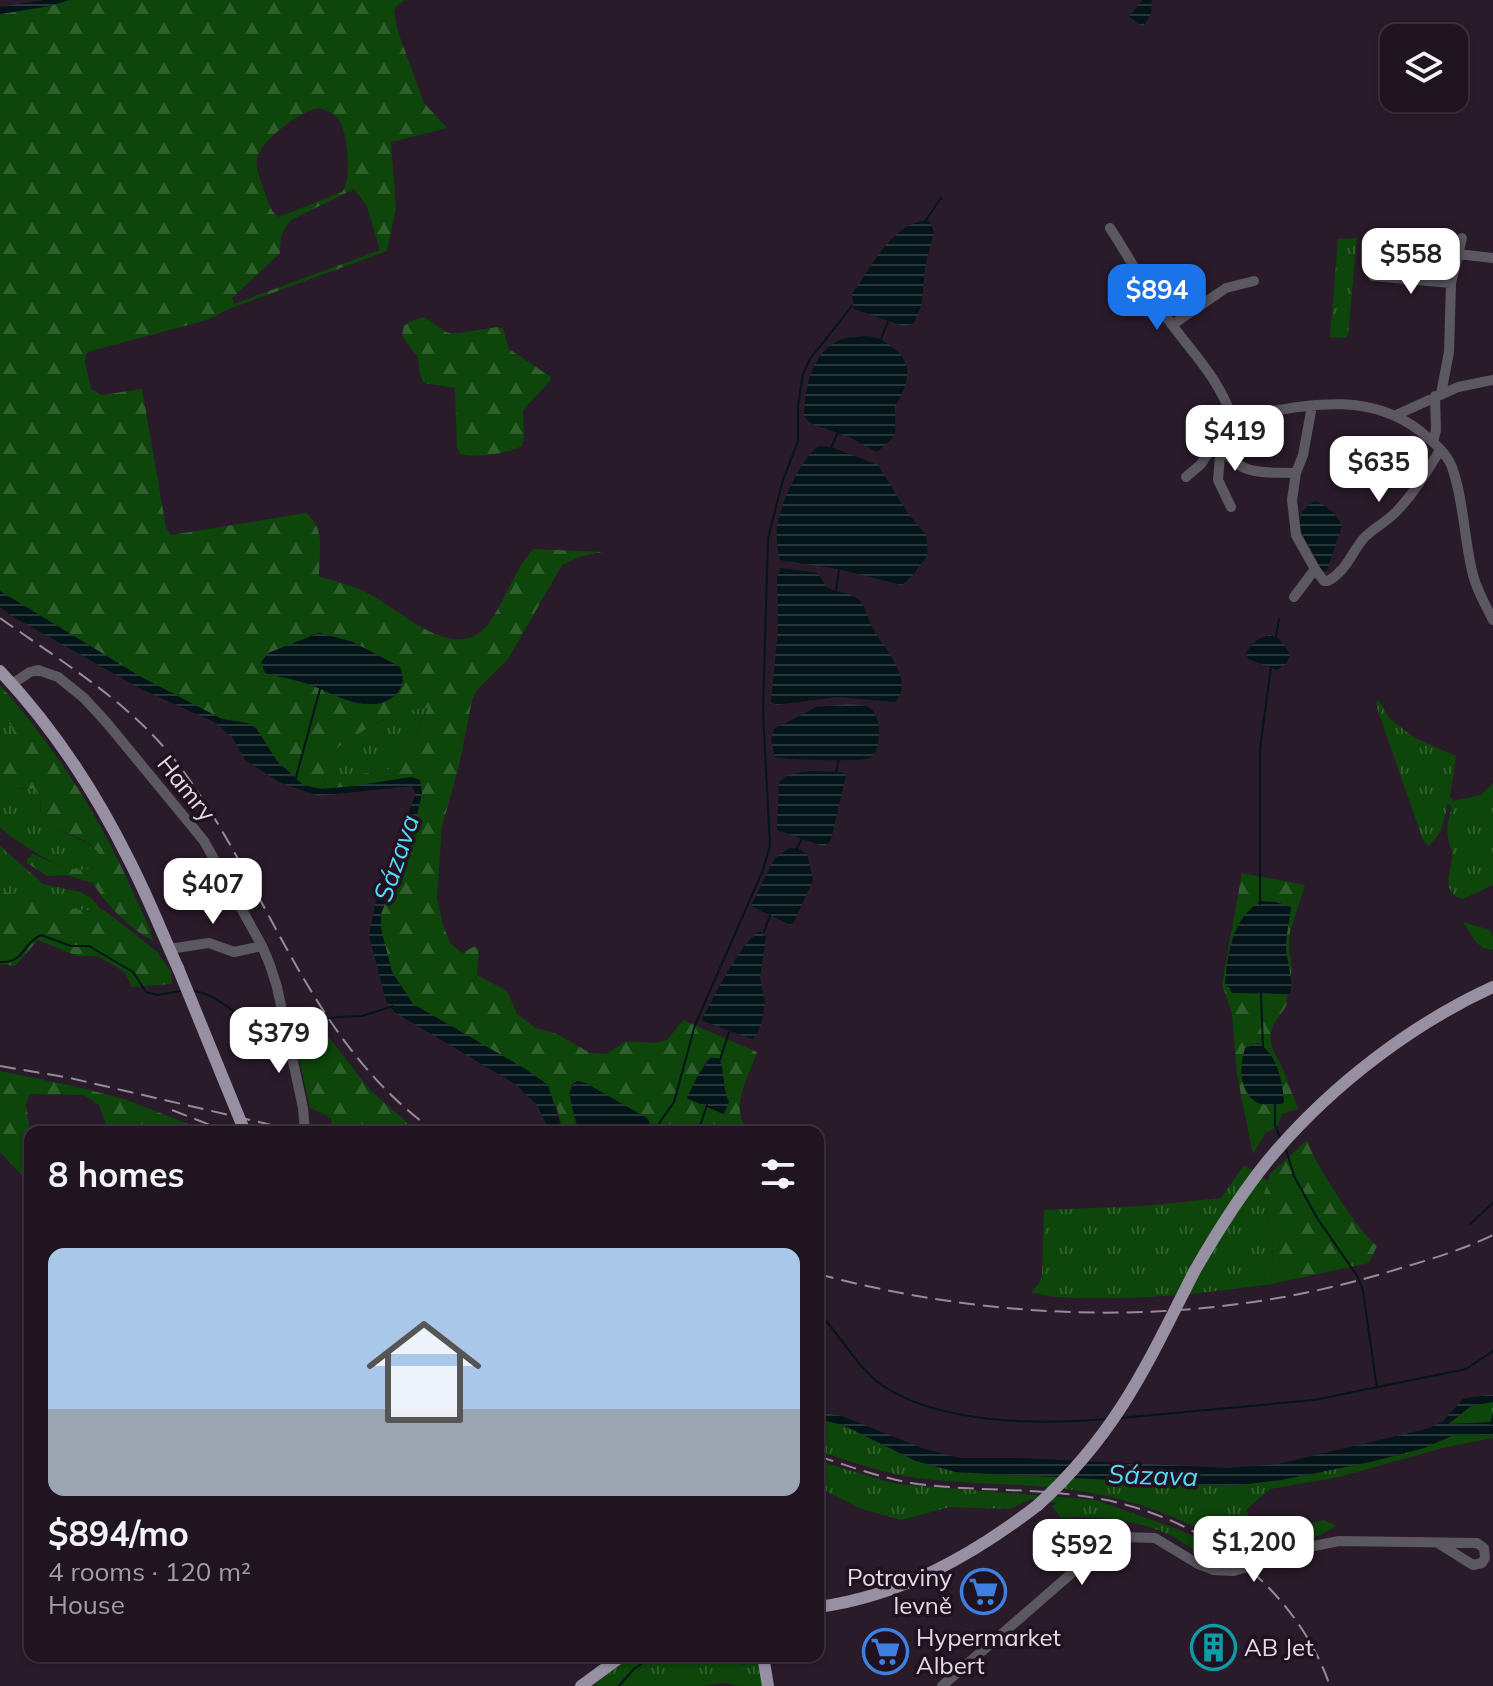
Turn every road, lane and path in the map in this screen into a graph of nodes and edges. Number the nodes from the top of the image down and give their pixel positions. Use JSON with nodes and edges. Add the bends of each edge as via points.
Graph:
{"nodes":[{"id":1,"x":1110,"y":228,"type":"dead end"},
{"id":2,"x":1462,"y":238,"type":"dead end"},
{"id":3,"x":1458,"y":254,"type":"junction"},
{"id":4,"x":1493,"y":258,"type":"edge"},
{"id":5,"x":1373,"y":276,"type":"dead end"},
{"id":6,"x":1254,"y":281,"type":"dead end"},
{"id":7,"x":1451,"y":283,"type":"junction"},
{"id":8,"x":1172,"y":325,"type":"junction"},
{"id":9,"x":1493,"y":380,"type":"edge"},
{"id":10,"x":1438,"y":395,"type":"junction"},
{"id":11,"x":1312,"y":406,"type":"junction"},
{"id":12,"x":1396,"y":415,"type":"junction"},
{"id":13,"x":1232,"y":418,"type":"junction"},
{"id":14,"x":1222,"y":439,"type":"junction"},
{"id":15,"x":1437,"y":446,"type":"junction"},
{"id":16,"x":1296,"y":473,"type":"junction"},
{"id":17,"x":1186,"y":477,"type":"dead end"},
{"id":18,"x":1231,"y":507,"type":"dead end"},
{"id":19,"x":1315,"y":569,"type":"junction"},
{"id":20,"x":1294,"y":597,"type":"dead end"},
{"id":21,"x":1493,"y":620,"type":"edge"},
{"id":22,"x":0,"y":671,"type":"edge"},
{"id":23,"x":12,"y":684,"type":"junction"},
{"id":24,"x":262,"y":946,"type":"junction"},
{"id":25,"x":169,"y":949,"type":"junction"},
{"id":26,"x":1493,"y":987,"type":"edge"},
{"id":27,"x":243,"y":1126,"type":"edge"},
{"id":28,"x":304,"y":1126,"type":"edge"},
{"id":29,"x":1438,"y":1543,"type":"dead end"},
{"id":30,"x":824,"y":1606,"type":"edge"},
{"id":31,"x":614,"y":1662,"type":"edge"},
{"id":32,"x":764,"y":1662,"type":"edge"},
{"id":33,"x":581,"y":1686,"type":"edge"},
{"id":34,"x":768,"y":1686,"type":"edge"},
{"id":35,"x":942,"y":1686,"type":"edge"}],
"edges":[{"from":1,"to":8,"type":"street"},
{"from":2,"to":3,"type":"street"},
{"from":3,"to":4,"type":"street"},
{"from":3,"to":7,"type":"street"},
{"from":5,"to":7,"type":"street"},
{"from":6,"to":8,"type":"street","via":[[1228,287]]},
{"from":7,"to":10,"type":"street","via":[[1449,352]]},
{"from":8,"to":13,"type":"street","via":[[1213,376]]},
{"from":9,"to":10,"type":"street"},
{"from":10,"to":12,"type":"street"},
{"from":10,"to":15,"type":"street"},
{"from":11,"to":12,"type":"street","via":[[1354,403]]},
{"from":11,"to":13,"type":"street"},
{"from":11,"to":16,"type":"street"},
{"from":12,"to":15,"type":"street"},
{"from":13,"to":14,"type":"street"},
{"from":14,"to":16,"type":"street","via":[[1237,466]]},
{"from":14,"to":17,"type":"street"},
{"from":14,"to":18,"type":"street","via":[[1218,480]]},
{"from":15,"to":19,"type":"street","via":[[1420,483],[1396,513],[1367,534],[1345,568],[1328,581]]},
{"from":15,"to":21,"type":"street","via":[[1452,466],[1473,577]]},
{"from":16,"to":19,"type":"street","via":[[1296,535]]},
{"from":19,"to":20,"type":"street"},
{"from":22,"to":23,"type":"main road"},
{"from":23,"to":24,"type":"street","name":"Hamry","via":[[30,672],[44,671],[84,698],[204,841]]},
{"from":23,"to":25,"type":"main road","via":[[97,802]]},
{"from":24,"to":25,"type":"street","via":[[234,952],[209,943]]},
{"from":24,"to":28,"type":"street","name":"Hamry","via":[[277,987]]},
{"from":25,"to":27,"type":"main road","bridge":true},
{"from":26,"to":30,"type":"main road","bridge":true,"via":[[1393,1047],[1276,1150],[1224,1220],[1110,1427],[1038,1505],[999,1535],[930,1574]]},
{"from":29,"to":35,"type":"street","bridge":true,"via":[[1339,1541],[1233,1571],[1198,1564],[1155,1538],[1124,1537],[1088,1559]]},
{"from":31,"to":33,"type":"main road"},
{"from":32,"to":34,"type":"main road"}]}
